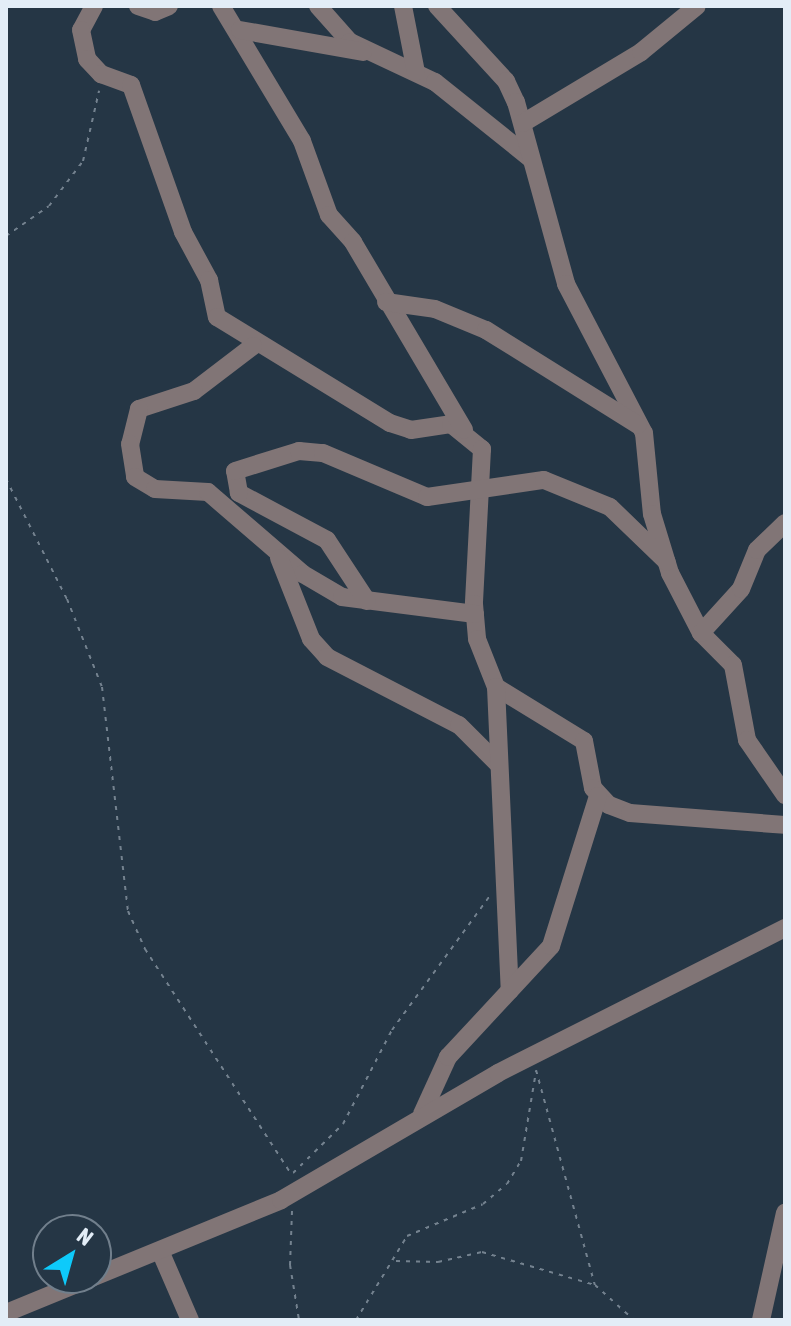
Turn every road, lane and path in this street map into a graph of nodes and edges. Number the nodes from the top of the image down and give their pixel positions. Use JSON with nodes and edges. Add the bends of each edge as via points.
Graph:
{"nodes":[{"id":1,"x":94,"y":6,"type":"edge"},
{"id":2,"x":138,"y":6,"type":"edge"},
{"id":3,"x":169,"y":6,"type":"edge"},
{"id":4,"x":221,"y":6,"type":"edge"},
{"id":5,"x":318,"y":6,"type":"edge"},
{"id":6,"x":403,"y":6,"type":"edge"},
{"id":7,"x":437,"y":6,"type":"edge"},
{"id":8,"x":697,"y":6,"type":"edge"},
{"id":9,"x":240,"y":30,"type":"junction"},
{"id":10,"x":370,"y":53,"type":"junction"},
{"id":11,"x":416,"y":72,"type":"junction"},
{"id":12,"x":101,"y":74,"type":"junction"},
{"id":13,"x":523,"y":123,"type":"junction"},
{"id":14,"x":538,"y":167,"type":"junction"},
{"id":15,"x":6,"y":236,"type":"edge"},
{"id":16,"x":386,"y":302,"type":"junction"},
{"id":17,"x":253,"y":346,"type":"junction"},
{"id":18,"x":642,"y":429,"type":"junction"},
{"id":19,"x":464,"y":430,"type":"junction"},
{"id":20,"x":6,"y":479,"type":"edge"},
{"id":21,"x":481,"y":492,"type":"junction"},
{"id":22,"x":785,"y":523,"type":"edge"},
{"id":23,"x":277,"y":552,"type":"junction"},
{"id":24,"x":667,"y":562,"type":"junction"},
{"id":25,"x":367,"y":601,"type":"junction"},
{"id":26,"x":475,"y":614,"type":"junction"},
{"id":27,"x":701,"y":633,"type":"junction"},
{"id":28,"x":496,"y":687,"type":"junction"},
{"id":29,"x":498,"y":764,"type":"junction"},
{"id":30,"x":785,"y":795,"type":"edge"},
{"id":31,"x":598,"y":796,"type":"junction"},
{"id":32,"x":785,"y":825,"type":"edge"},
{"id":33,"x":493,"y":891,"type":"dead end"},
{"id":34,"x":785,"y":928,"type":"edge"},
{"id":35,"x":510,"y":991,"type":"junction"},
{"id":36,"x":534,"y":1063,"type":"junction"},
{"id":37,"x":422,"y":1114,"type":"junction"},
{"id":38,"x":294,"y":1182,"type":"junction"},
{"id":39,"x":785,"y":1213,"type":"edge"},
{"id":40,"x":161,"y":1253,"type":"junction"},
{"id":41,"x":395,"y":1261,"type":"junction"},
{"id":42,"x":595,"y":1285,"type":"junction"},
{"id":43,"x":6,"y":1313,"type":"edge"},
{"id":44,"x":190,"y":1320,"type":"edge"},
{"id":45,"x":299,"y":1320,"type":"edge"},
{"id":46,"x":356,"y":1320,"type":"edge"},
{"id":47,"x":634,"y":1320,"type":"edge"},
{"id":48,"x":761,"y":1320,"type":"edge"}],
"edges":[{"from":1,"to":12,"type":"street","via":[[80,36]]},
{"from":2,"to":3,"type":"street","via":[[155,12]]},
{"from":4,"to":9,"type":"street"},
{"from":5,"to":10,"type":"street"},
{"from":6,"to":11,"type":"street"},
{"from":7,"to":13,"type":"street","via":[[506,81]]},
{"from":8,"to":13,"type":"street","via":[[641,52]]},
{"from":9,"to":10,"type":"street"},
{"from":9,"to":16,"type":"street","via":[[302,141],[329,215]]},
{"from":10,"to":11,"type":"street"},
{"from":11,"to":14,"type":"street","via":[[500,127]]},
{"from":12,"to":15,"type":"path","via":[[83,161],[49,206]]},
{"from":12,"to":17,"type":"street","via":[[131,85],[183,232],[209,280],[212,310]]},
{"from":13,"to":14,"type":"street"},
{"from":14,"to":18,"type":"street","via":[[566,284]]},
{"from":16,"to":18,"type":"street","via":[[435,309],[499,336]]},
{"from":16,"to":19,"type":"street"},
{"from":17,"to":19,"type":"street","via":[[292,360],[390,423]]},
{"from":17,"to":23,"type":"street","via":[[194,391],[139,409],[130,468],[155,489],[208,492]]},
{"from":18,"to":24,"type":"street"},
{"from":19,"to":21,"type":"street","via":[[482,449]]},
{"from":20,"to":38,"type":"path","via":[[67,599],[102,687],[128,911]]},
{"from":21,"to":24,"type":"street","via":[[544,480],[588,494]]},
{"from":21,"to":25,"type":"street","via":[[406,492],[313,452],[264,457],[235,471],[235,490],[327,540]]},
{"from":21,"to":26,"type":"street"},
{"from":22,"to":27,"type":"street","via":[[757,550],[741,589]]},
{"from":23,"to":25,"type":"street","via":[[327,591]]},
{"from":23,"to":29,"type":"street","via":[[311,639],[327,657],[459,725]]},
{"from":24,"to":27,"type":"street"},
{"from":25,"to":26,"type":"street"},
{"from":26,"to":28,"type":"street"},
{"from":27,"to":30,"type":"street","via":[[733,665],[747,740]]},
{"from":28,"to":29,"type":"street"},
{"from":28,"to":31,"type":"street","via":[[584,741]]},
{"from":29,"to":35,"type":"street"},
{"from":31,"to":32,"type":"street","via":[[630,813]]},
{"from":31,"to":35,"type":"street","via":[[551,946]]},
{"from":33,"to":38,"type":"path","via":[[392,1030],[343,1124]]},
{"from":34,"to":36,"type":"street"},
{"from":35,"to":37,"type":"street","via":[[448,1057]]},
{"from":36,"to":37,"type":"street"},
{"from":36,"to":41,"type":"path","via":[[521,1161],[507,1184],[483,1204],[415,1230]]},
{"from":36,"to":42,"type":"path"},
{"from":37,"to":38,"type":"street"},
{"from":38,"to":40,"type":"street"},
{"from":38,"to":45,"type":"path","via":[[289,1250]]},
{"from":39,"to":48,"type":"street"},
{"from":40,"to":43,"type":"street"},
{"from":40,"to":44,"type":"street"},
{"from":41,"to":42,"type":"path","via":[[438,1262],[482,1252]]},
{"from":41,"to":46,"type":"path"},
{"from":42,"to":47,"type":"path"}]}
